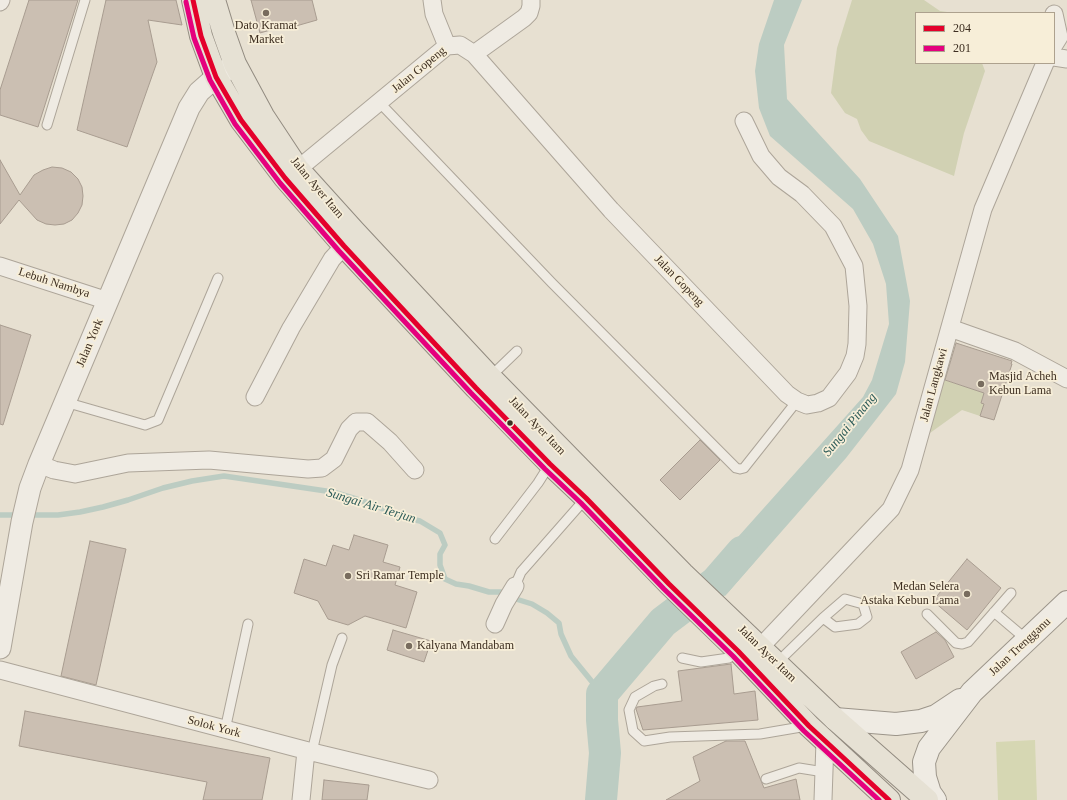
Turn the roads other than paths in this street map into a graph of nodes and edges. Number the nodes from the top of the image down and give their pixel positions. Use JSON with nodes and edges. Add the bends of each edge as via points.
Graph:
{"nodes":[{"id":1,"x":85,"y":0,"type":"edge"},
{"id":2,"x":192,"y":0,"type":"edge"},
{"id":3,"x":214,"y":0,"type":"edge"},
{"id":4,"x":432,"y":0,"type":"edge"},
{"id":5,"x":532,"y":0,"type":"edge"},
{"id":6,"x":1050,"y":0,"type":"edge"},
{"id":7,"x":1053,"y":12,"type":"edge"},
{"id":8,"x":1055,"y":19,"type":"edge"},
{"id":9,"x":1055,"y":43,"type":"edge"},
{"id":10,"x":447,"y":46,"type":"junction"},
{"id":11,"x":474,"y":54,"type":"junction"},
{"id":12,"x":1055,"y":58,"type":"edge"},
{"id":13,"x":1067,"y":60,"type":"edge"},
{"id":14,"x":235,"y":64,"type":"junction"},
{"id":15,"x":1045,"y":64,"type":"edge"},
{"id":16,"x":216,"y":77,"type":"junction"},
{"id":17,"x":379,"y":102,"type":"junction"},
{"id":18,"x":744,"y":121,"type":"dead end"},
{"id":19,"x":47,"y":125,"type":"dead end"},
{"id":20,"x":298,"y":169,"type":"junction"},
{"id":21,"x":344,"y":246,"type":"junction"},
{"id":22,"x":0,"y":266,"type":"edge"},
{"id":23,"x":218,"y":278,"type":"dead end"},
{"id":24,"x":108,"y":301,"type":"junction"},
{"id":25,"x":950,"y":328,"type":"junction"},
{"id":26,"x":517,"y":351,"type":"dead end"},
{"id":27,"x":490,"y":377,"type":"junction"},
{"id":28,"x":1067,"y":379,"type":"edge"},
{"id":29,"x":255,"y":397,"type":"dead end"},
{"id":30,"x":797,"y":401,"type":"junction"},
{"id":31,"x":65,"y":402,"type":"junction"},
{"id":32,"x":39,"y":464,"type":"junction"},
{"id":33,"x":550,"y":464,"type":"junction"},
{"id":34,"x":415,"y":470,"type":"dead end"},
{"id":35,"x":586,"y":498,"type":"junction"},
{"id":36,"x":495,"y":540,"type":"dead end"},
{"id":37,"x":676,"y":579,"type":"junction"},
{"id":38,"x":515,"y":586,"type":"joint"},
{"id":39,"x":1011,"y":594,"type":"dead end"},
{"id":40,"x":1067,"y":602,"type":"edge"},
{"id":41,"x":994,"y":612,"type":"junction"},
{"id":42,"x":927,"y":614,"type":"dead end"},
{"id":43,"x":823,"y":618,"type":"dead end"},
{"id":44,"x":248,"y":624,"type":"dead end"},
{"id":45,"x":496,"y":624,"type":"dead end"},
{"id":46,"x":342,"y":638,"type":"dead end"},
{"id":47,"x":1027,"y":640,"type":"junction"},
{"id":48,"x":0,"y":648,"type":"edge"},
{"id":49,"x":749,"y":653,"type":"junction"},
{"id":50,"x":682,"y":658,"type":"dead end"},
{"id":51,"x":777,"y":664,"type":"junction"},
{"id":52,"x":0,"y":670,"type":"edge"},
{"id":53,"x":662,"y":684,"type":"dead end"},
{"id":54,"x":972,"y":692,"type":"junction"},
{"id":55,"x":835,"y":719,"type":"junction"},
{"id":56,"x":809,"y":726,"type":"junction"},
{"id":57,"x":225,"y":730,"type":"junction"},
{"id":58,"x":825,"y":741,"type":"junction"},
{"id":59,"x":309,"y":752,"type":"junction"},
{"id":60,"x":824,"y":772,"type":"junction"},
{"id":61,"x":766,"y":778,"type":"dead end"},
{"id":62,"x":429,"y":780,"type":"dead end"},
{"id":63,"x":301,"y":800,"type":"edge"},
{"id":64,"x":823,"y":800,"type":"edge"},
{"id":65,"x":889,"y":800,"type":"edge"},
{"id":66,"x":926,"y":800,"type":"edge"},
{"id":67,"x":936,"y":800,"type":"edge"}],
"edges":[{"from":1,"to":19,"type":"lane"},
{"from":2,"to":16,"type":"main road","name":"Jalan Ayer Itam","via":[[201,36]]},
{"from":3,"to":14,"type":"main road","name":"Jalan Ayer Itam"},
{"from":4,"to":10,"type":"street","via":[[434,14]]},
{"from":5,"to":11,"type":"street","via":[[529,13],[524,18]]},
{"from":6,"to":7,"type":"street"},
{"from":8,"to":9,"type":"street","via":[[1059,37]]},
{"from":10,"to":11,"type":"street","name":"Jalan Gopeng","via":[[460,45]]},
{"from":10,"to":17,"type":"street","name":"Jalan Gopeng"},
{"from":11,"to":30,"type":"street","name":"Jalan Gopeng","via":[[611,210],[787,394]]},
{"from":12,"to":13,"type":"street"},
{"from":14,"to":16,"type":"street","name":"Jalan York"},
{"from":14,"to":20,"type":"main road","name":"Jalan Ayer Itam","via":[[263,116]]},
{"from":15,"to":25,"type":"street","name":"Jalan Langkawi","via":[[983,209]]},
{"from":16,"to":21,"type":"main road","name":"Jalan Ayer Itam","via":[[241,120],[285,178]]},
{"from":16,"to":24,"type":"street","name":"Jalan York","via":[[199,92],[189,108]]},
{"from":17,"to":20,"type":"street","name":"Jalan Gopeng"},
{"from":17,"to":30,"type":"lane","via":[[552,283],[736,468],[744,468]]},
{"from":18,"to":30,"type":"street","via":[[761,156],[779,177],[802,194],[833,226],[854,266],[858,306],[857,344],[848,373],[829,398],[807,405]]},
{"from":20,"to":27,"type":"main road","name":"Jalan Ayer Itam"},
{"from":21,"to":29,"type":"street","via":[[332,258]]},
{"from":21,"to":33,"type":"main road","name":"Jalan Ayer Itam"},
{"from":22,"to":24,"type":"street","name":"Lebuh Nambya"},
{"from":23,"to":31,"type":"lane","via":[[158,420],[145,425]]},
{"from":24,"to":31,"type":"street","name":"Jalan York"},
{"from":25,"to":28,"type":"street","via":[[1015,351]]},
{"from":25,"to":49,"type":"street","name":"Jalan Langkawi","via":[[910,470],[891,509]]},
{"from":26,"to":27,"type":"lane"},
{"from":27,"to":37,"type":"main road","name":"Jalan Ayer Itam"},
{"from":31,"to":32,"type":"street","name":"Jalan York"},
{"from":32,"to":34,"type":"street","via":[[75,474],[128,463],[209,460],[322,468],[334,459],[349,429],[356,422],[367,422],[390,442]]},
{"from":32,"to":48,"type":"street","name":"Jalan York","via":[[22,522]]},
{"from":33,"to":35,"type":"main road","name":"Jalan Ayer Itam"},
{"from":33,"to":36,"type":"lane"},
{"from":35,"to":37,"type":"main road","name":"Jalan Ayer Itam"},
{"from":35,"to":38,"type":"lane","via":[[521,572]]},
{"from":37,"to":49,"type":"main road","name":"Jalan Ayer Itam"},
{"from":38,"to":45,"type":"street"},
{"from":39,"to":41,"type":"lane"},
{"from":40,"to":47,"type":"main road","name":"Jalan Trengganu"},
{"from":41,"to":42,"type":"lane","via":[[968,642],[962,644],[956,643]]},
{"from":41,"to":47,"type":"lane"},
{"from":43,"to":51,"type":"lane"},
{"from":44,"to":57,"type":"lane"},
{"from":46,"to":59,"type":"lane","via":[[332,665]]},
{"from":47,"to":54,"type":"main road","name":"Jalan Trengganu"},
{"from":49,"to":50,"type":"lane","via":[[701,662]]},
{"from":49,"to":51,"type":"main road","name":"Jalan Ayer Itam"},
{"from":49,"to":56,"type":"main road","name":"Jalan Ayer Itam"},
{"from":51,"to":55,"type":"main road","name":"Jalan Ayer Itam"},
{"from":52,"to":57,"type":"street","name":"Solok York"},
{"from":53,"to":56,"type":"lane","via":[[635,697],[629,710],[633,731],[644,741],[670,737],[760,734]]},
{"from":54,"to":55,"type":"main road","name":"Jalan Trengganu","via":[[936,716],[921,721],[896,724]]},
{"from":54,"to":67,"type":"main road","name":"Jalan Trengganu","via":[[929,748],[924,762],[930,793]]},
{"from":55,"to":66,"type":"main road","name":"Jalan Ayer Itam"},
{"from":56,"to":58,"type":"main road","name":"Jalan Ayer Itam"},
{"from":57,"to":59,"type":"street","name":"Solok York"},
{"from":58,"to":60,"type":"street"},
{"from":58,"to":65,"type":"main road","name":"Jalan Ayer Itam"},
{"from":59,"to":62,"type":"street","name":"Solok York"},
{"from":59,"to":63,"type":"street"},
{"from":60,"to":61,"type":"lane","via":[[798,768]]},
{"from":60,"to":64,"type":"street"}]}
